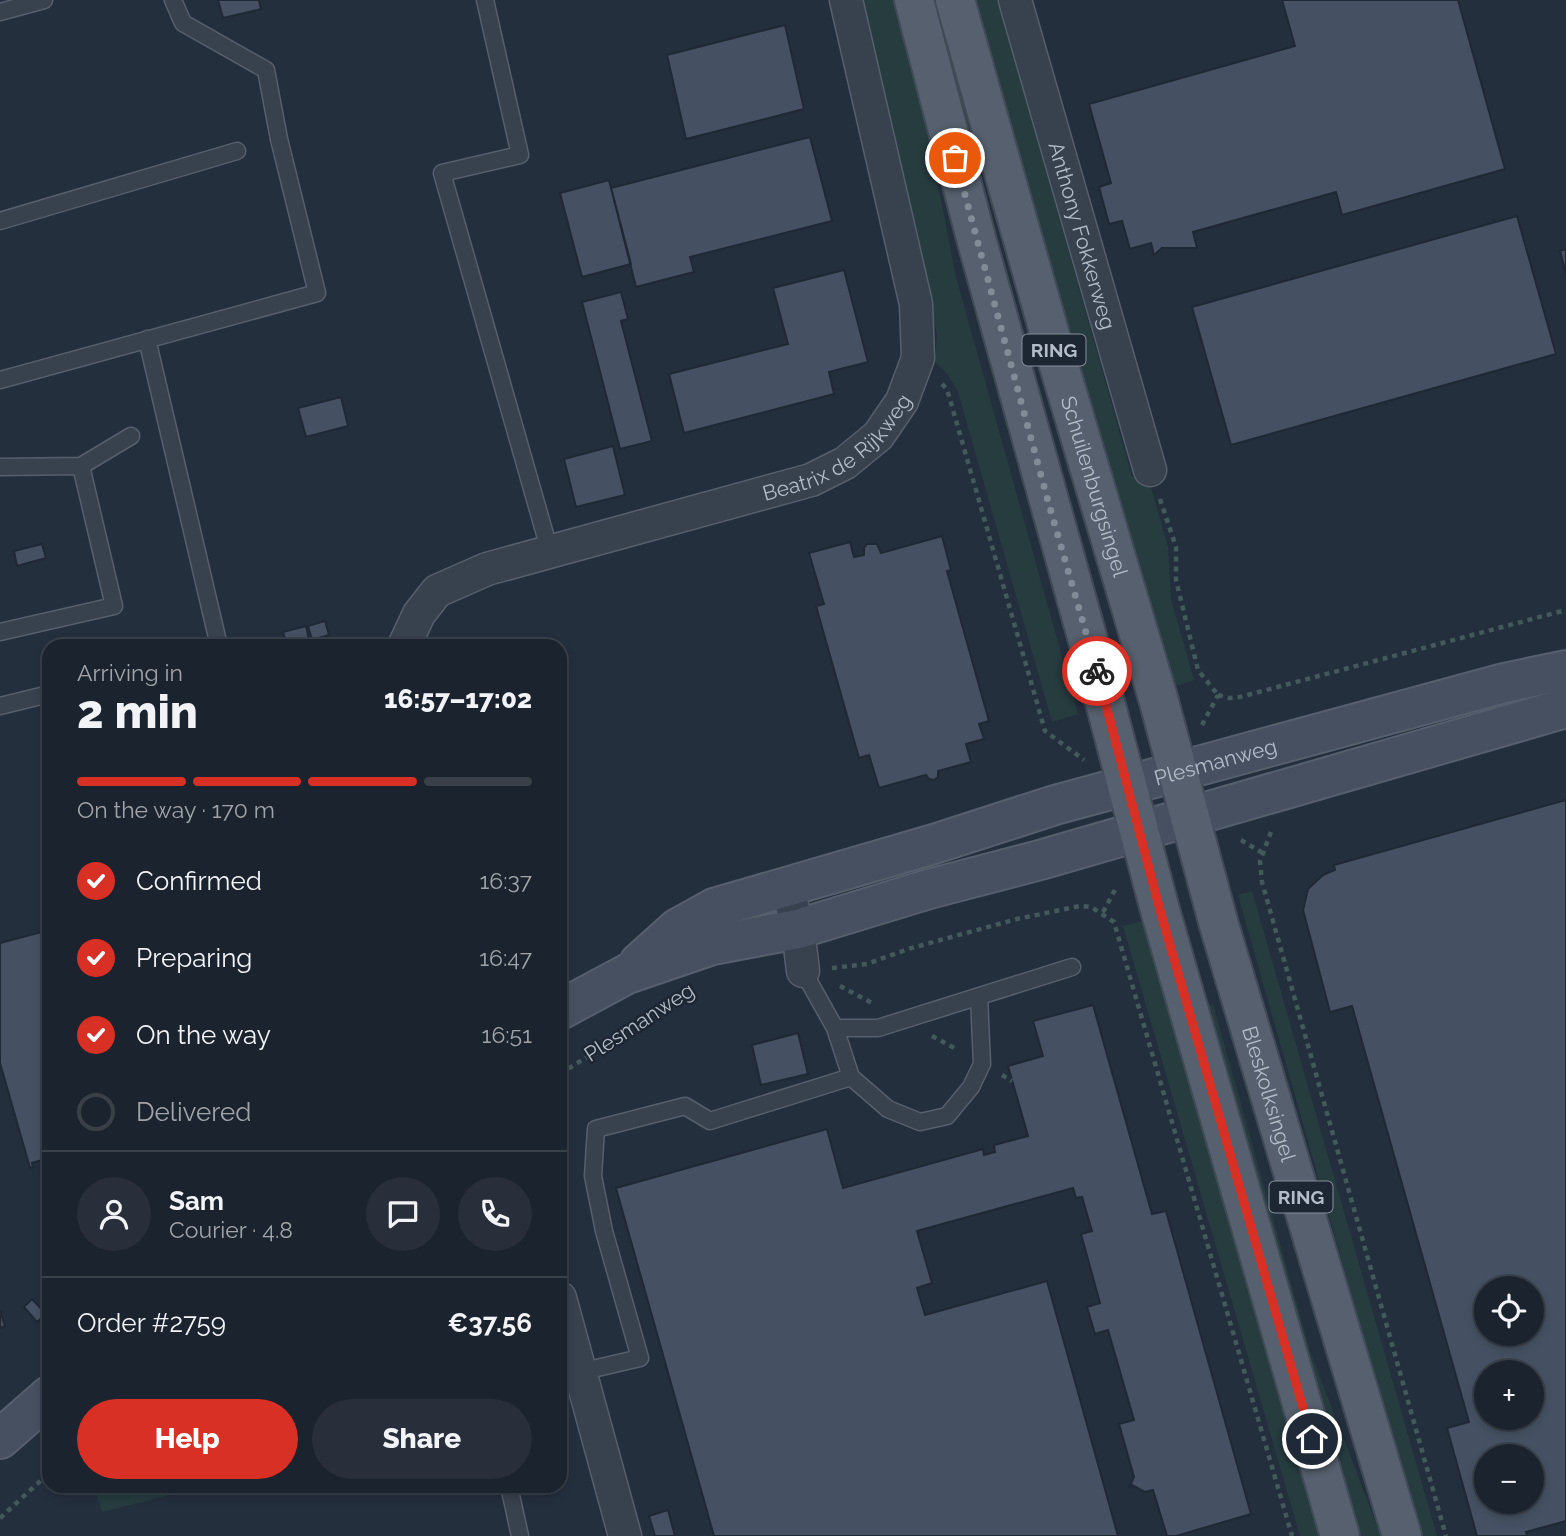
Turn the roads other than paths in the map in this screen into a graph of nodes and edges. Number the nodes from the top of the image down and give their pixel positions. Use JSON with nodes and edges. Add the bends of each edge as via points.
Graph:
{"nodes":[{"id":1,"x":44,"y":0,"type":"edge"},
{"id":2,"x":173,"y":0,"type":"edge"},
{"id":3,"x":485,"y":0,"type":"edge"},
{"id":4,"x":846,"y":0,"type":"edge"},
{"id":5,"x":914,"y":0,"type":"edge"},
{"id":6,"x":956,"y":0,"type":"edge"},
{"id":7,"x":1015,"y":0,"type":"edge"},
{"id":8,"x":0,"y":12,"type":"edge"},
{"id":9,"x":237,"y":151,"type":"dead end"},
{"id":10,"x":0,"y":221,"type":"edge"},
{"id":11,"x":147,"y":339,"type":"junction"},
{"id":12,"x":0,"y":380,"type":"edge"},
{"id":13,"x":131,"y":436,"type":"dead end"},
{"id":14,"x":82,"y":466,"type":"junction"},
{"id":15,"x":0,"y":467,"type":"edge"},
{"id":16,"x":1150,"y":470,"type":"road end"},
{"id":17,"x":550,"y":552,"type":"junction"},
{"id":18,"x":0,"y":632,"type":"edge"},
{"id":19,"x":217,"y":639,"type":"edge"},
{"id":20,"x":407,"y":639,"type":"edge"},
{"id":21,"x":1566,"y":670,"type":"edge"},
{"id":22,"x":42,"y":696,"type":"edge"},
{"id":23,"x":0,"y":706,"type":"edge"},
{"id":24,"x":1566,"y":708,"type":"edge"},
{"id":25,"x":1178,"y":771,"type":"junction"},
{"id":26,"x":1127,"y":785,"type":"junction"},
{"id":27,"x":1189,"y":816,"type":"junction"},
{"id":28,"x":1139,"y":831,"type":"junction"},
{"id":29,"x":787,"y":886,"type":"junction"},
{"id":30,"x":798,"y":929,"type":"junction"},
{"id":31,"x":1072,"y":967,"type":"dead end"},
{"id":32,"x":803,"y":971,"type":"joint"},
{"id":33,"x":627,"y":974,"type":"junction"},
{"id":34,"x":979,"y":997,"type":"junction"},
{"id":35,"x":567,"y":1006,"type":"edge"},
{"id":36,"x":835,"y":1028,"type":"junction"},
{"id":37,"x":851,"y":1077,"type":"junction"},
{"id":38,"x":567,"y":1324,"type":"edge"},
{"id":39,"x":580,"y":1372,"type":"junction"},
{"id":40,"x":42,"y":1402,"type":"edge"},
{"id":41,"x":0,"y":1439,"type":"edge"},
{"id":42,"x":511,"y":1493,"type":"edge"},
{"id":43,"x":520,"y":1536,"type":"edge"},
{"id":44,"x":625,"y":1536,"type":"edge"},
{"id":45,"x":1340,"y":1536,"type":"edge"},
{"id":46,"x":1402,"y":1536,"type":"edge"}],
"edges":[{"from":1,"to":8,"type":"lane"},
{"from":2,"to":11,"type":"lane","via":[[183,23],[266,69],[317,293]]},
{"from":3,"to":17,"type":"lane","via":[[520,155],[442,173]]},
{"from":4,"to":17,"type":"street","name":"Beatrix de Rijkweg","via":[[916,304],[918,358],[902,401],[878,436],[845,463],[811,480]]},
{"from":5,"to":26,"type":"main road","number":"RING"},
{"from":6,"to":25,"type":"main road","name":"Schuilenburgsingel","number":"RING"},
{"from":7,"to":16,"type":"street","name":"Anthony Fokkerweg"},
{"from":9,"to":10,"type":"lane"},
{"from":11,"to":12,"type":"lane"},
{"from":11,"to":19,"type":"lane"},
{"from":13,"to":14,"type":"lane"},
{"from":14,"to":15,"type":"lane"},
{"from":14,"to":18,"type":"lane","via":[[114,606]]},
{"from":17,"to":20,"type":"street","name":"Beatrix de Rijkweg","via":[[487,569],[437,592]]},
{"from":21,"to":25,"type":"main road","name":"Plesmanweg","via":[[1504,682]]},
{"from":22,"to":23,"type":"lane"},
{"from":24,"to":27,"type":"main road","name":"Plesmanweg"},
{"from":25,"to":26,"type":"main road","name":"Plesmanweg"},
{"from":25,"to":27,"type":"main road","name":"Bleskolksingel","number":"RING"},
{"from":26,"to":28,"type":"main road","number":"RING"},
{"from":26,"to":29,"type":"main road","name":"Plesmanweg"},
{"from":27,"to":28,"type":"main road","name":"Plesmanweg"},
{"from":27,"to":46,"type":"main road","name":"Bleskolksingel","number":"RING"},
{"from":28,"to":30,"type":"main road","name":"Plesmanweg"},
{"from":28,"to":45,"type":"main road","number":"RING"},
{"from":29,"to":30,"type":"street"},
{"from":29,"to":33,"type":"main road","name":"Plesmanweg","via":[[714,908],[678,928]]},
{"from":30,"to":32,"type":"street"},
{"from":30,"to":33,"type":"main road","name":"Plesmanweg","via":[[712,945]]},
{"from":31,"to":34,"type":"lane"},
{"from":32,"to":36,"type":"lane"},
{"from":33,"to":35,"type":"main road","name":"Plesmanweg"},
{"from":34,"to":36,"type":"lane","via":[[878,1028]]},
{"from":34,"to":37,"type":"lane","via":[[982,1064],[971,1087],[947,1116],[920,1122],[888,1109]]},
{"from":36,"to":37,"type":"lane"},
{"from":37,"to":39,"type":"lane","via":[[710,1121],[685,1106],[596,1129],[593,1177],[640,1358]]},
{"from":38,"to":39,"type":"street"},
{"from":39,"to":44,"type":"street"},
{"from":40,"to":41,"type":"main road"},
{"from":42,"to":43,"type":"lane"}]}
